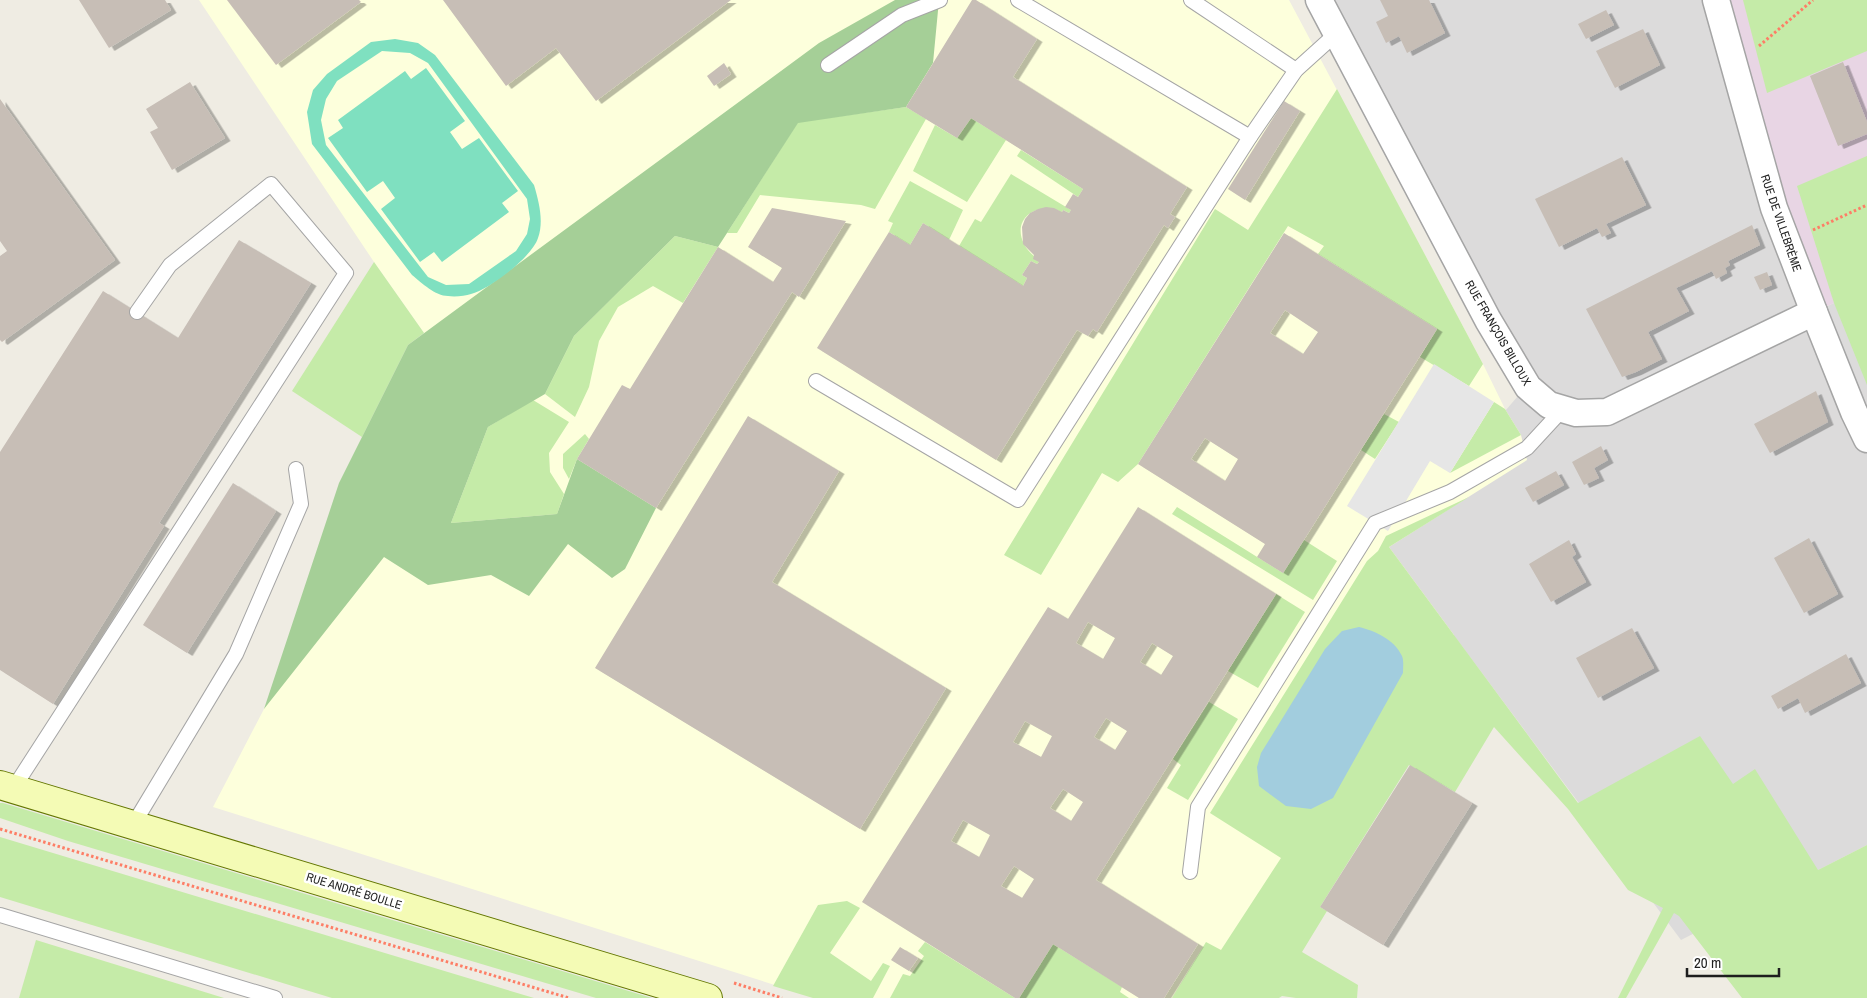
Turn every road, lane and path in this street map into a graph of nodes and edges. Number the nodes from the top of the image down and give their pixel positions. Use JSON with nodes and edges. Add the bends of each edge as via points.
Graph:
{"nodes":[{"id":1,"x":940,"y":0,"type":"edge"},
{"id":2,"x":1018,"y":0,"type":"edge"},
{"id":3,"x":1192,"y":0,"type":"edge"},
{"id":4,"x":1319,"y":0,"type":"edge"},
{"id":5,"x":1716,"y":0,"type":"edge"},
{"id":6,"x":1813,"y":0,"type":"edge"},
{"id":7,"x":1337,"y":33,"type":"junction"},
{"id":8,"x":828,"y":66,"type":"dead end"},
{"id":9,"x":1734,"y":67,"type":"junction"},
{"id":10,"x":1296,"y":70,"type":"junction"},
{"id":11,"x":1250,"y":137,"type":"junction"},
{"id":12,"x":1867,"y":205,"type":"edge"},
{"id":13,"x":1786,"y":242,"type":"junction"},
{"id":14,"x":137,"y":312,"type":"dead end"},
{"id":15,"x":1814,"y":312,"type":"junction"},
{"id":16,"x":816,"y":381,"type":"dead end"},
{"id":17,"x":1563,"y":409,"type":"junction"},
{"id":18,"x":1867,"y":439,"type":"edge"},
{"id":19,"x":296,"y":470,"type":"dead end"},
{"id":20,"x":6,"y":787,"type":"edge"},
{"id":21,"x":133,"y":825,"type":"junction"},
{"id":22,"x":0,"y":829,"type":"edge"},
{"id":23,"x":1190,"y":872,"type":"dead end"},
{"id":24,"x":0,"y":915,"type":"edge"},
{"id":25,"x":275,"y":998,"type":"edge"},
{"id":26,"x":569,"y":998,"type":"edge"},
{"id":27,"x":708,"y":998,"type":"edge"}],
"edges":[{"from":1,"to":8,"type":"lane","via":[[902,15]]},
{"from":2,"to":11,"type":"lane"},
{"from":3,"to":10,"type":"lane"},
{"from":4,"to":7,"type":"street","name":"RUE FRANÇOIS BILLOUX"},
{"from":5,"to":9,"type":"street","name":"RUE DE VILLEBRÈME"},
{"from":6,"to":9,"type":"path"},
{"from":7,"to":10,"type":"lane"},
{"from":7,"to":17,"type":"street","name":"RUE FRANÇOIS BILLOUX","via":[[1488,320],[1528,387],[1549,405]]},
{"from":9,"to":13,"type":"street","name":"RUE DE VILLEBRÈME"},
{"from":10,"to":11,"type":"lane"},
{"from":11,"to":16,"type":"lane","via":[[1018,500]]},
{"from":12,"to":13,"type":"path"},
{"from":13,"to":15,"type":"street","name":"RUE DE VILLEBRÈME"},
{"from":14,"to":20,"type":"lane","via":[[170,265],[271,184],[346,273]]},
{"from":15,"to":17,"type":"street","name":"RUE FRANÇOIS BILLOUX","via":[[1607,412],[1576,413]]},
{"from":15,"to":18,"type":"street","name":"RUE DE VILLEBRÈME"},
{"from":17,"to":23,"type":"lane","via":[[1527,448],[1450,492],[1375,523],[1198,807]]},
{"from":19,"to":21,"type":"lane","via":[[301,504],[236,654]]},
{"from":20,"to":21,"type":"street","name":"RUE ANDRÉ BOULLE"},
{"from":21,"to":27,"type":"street","name":"RUE ANDRÉ BOULLE"},
{"from":22,"to":26,"type":"path"},
{"from":24,"to":25,"type":"lane"}]}
